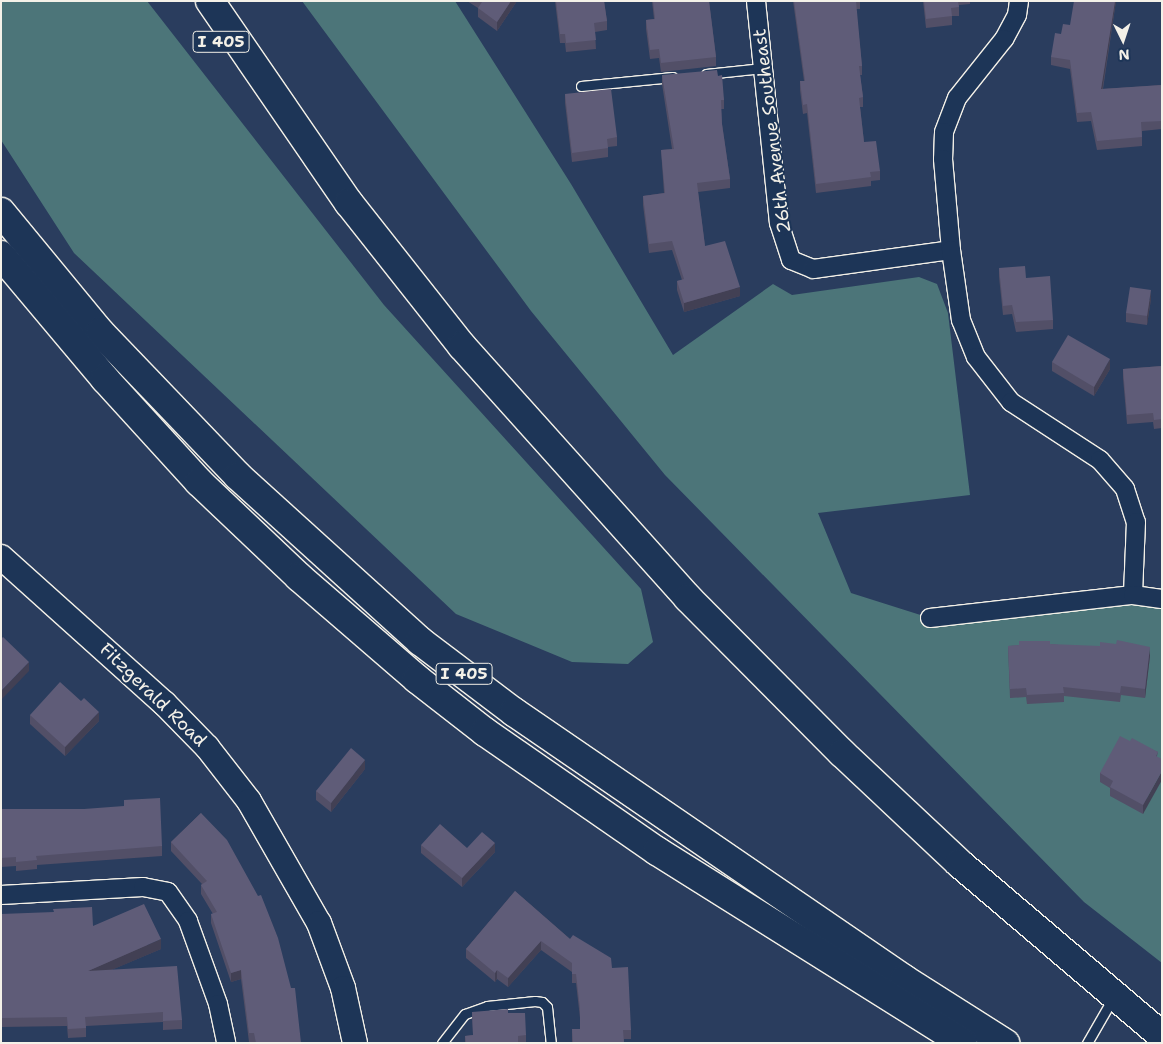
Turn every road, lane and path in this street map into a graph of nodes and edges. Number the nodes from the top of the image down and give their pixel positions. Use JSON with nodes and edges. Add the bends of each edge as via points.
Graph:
{"nodes":[{"id":1,"x":190,"y":1,"type":"edge"},
{"id":2,"x":210,"y":1,"type":"edge"},
{"id":3,"x":756,"y":1,"type":"edge"},
{"id":4,"x":1019,"y":1,"type":"edge"},
{"id":5,"x":763,"y":68,"type":"junction"},
{"id":6,"x":262,"y":73,"type":"junction"},
{"id":7,"x":581,"y":86,"type":"dead end"},
{"id":8,"x":1,"y":212,"type":"edge"},
{"id":9,"x":951,"y":250,"type":"junction"},
{"id":10,"x":1,"y":255,"type":"edge"},
{"id":11,"x":3,"y":562,"type":"edge"},
{"id":12,"x":1133,"y":595,"type":"junction"},
{"id":13,"x":1162,"y":599,"type":"edge"},
{"id":14,"x":930,"y":618,"type":"dead end"},
{"id":15,"x":1,"y":895,"type":"edge"},
{"id":16,"x":1113,"y":998,"type":"junction"},
{"id":17,"x":1162,"y":1036,"type":"edge"},
{"id":18,"x":226,"y":1043,"type":"edge"},
{"id":19,"x":356,"y":1043,"type":"edge"},
{"id":20,"x":442,"y":1043,"type":"edge"},
{"id":21,"x":551,"y":1043,"type":"edge"},
{"id":22,"x":963,"y":1043,"type":"edge"},
{"id":23,"x":1005,"y":1043,"type":"edge"},
{"id":24,"x":1086,"y":1043,"type":"edge"}],
"edges":[{"from":1,"to":6,"type":"highway","number":"I 405","via":[[213,36]]},
{"from":2,"to":6,"type":"highway","number":"I 405"},
{"from":3,"to":5,"type":"street","name":"26th Avenue Southeast"},
{"from":4,"to":9,"type":"street","via":[[1017,15],[1004,39],[957,98],[944,132],[943,159]]},
{"from":5,"to":7,"type":"lane"},
{"from":5,"to":9,"type":"street","name":"26th Avenue Southeast","via":[[780,223],[791,260],[813,269]]},
{"from":6,"to":16,"type":"highway","number":"I 405","via":[[349,203],[462,346],[681,591],[849,760],[959,863]]},
{"from":8,"to":23,"type":"highway","number":"I 405","via":[[100,332],[238,476],[420,640],[514,712],[904,979]]},
{"from":9,"to":12,"type":"street","via":[[961,320],[976,356],[1011,402],[1100,460],[1125,489],[1136,522]]},
{"from":10,"to":22,"type":"highway","number":"I 405","via":[[105,379],[199,482],[299,577],[416,678],[545,776],[657,851]]},
{"from":11,"to":19,"type":"street","name":"Fitzgerald Road","via":[[85,629],[207,746],[249,800],[319,923],[343,988]]},
{"from":12,"to":13,"type":"street"},
{"from":12,"to":14,"type":"street"},
{"from":15,"to":18,"type":"street","via":[[143,887],[168,892],[188,921],[218,1004]]},
{"from":16,"to":17,"type":"highway","number":"I 405"},
{"from":16,"to":24,"type":"lane"},
{"from":20,"to":21,"type":"lane","via":[[465,1014],[487,1006],[535,1001],[542,1002],[547,1008]]}]}
